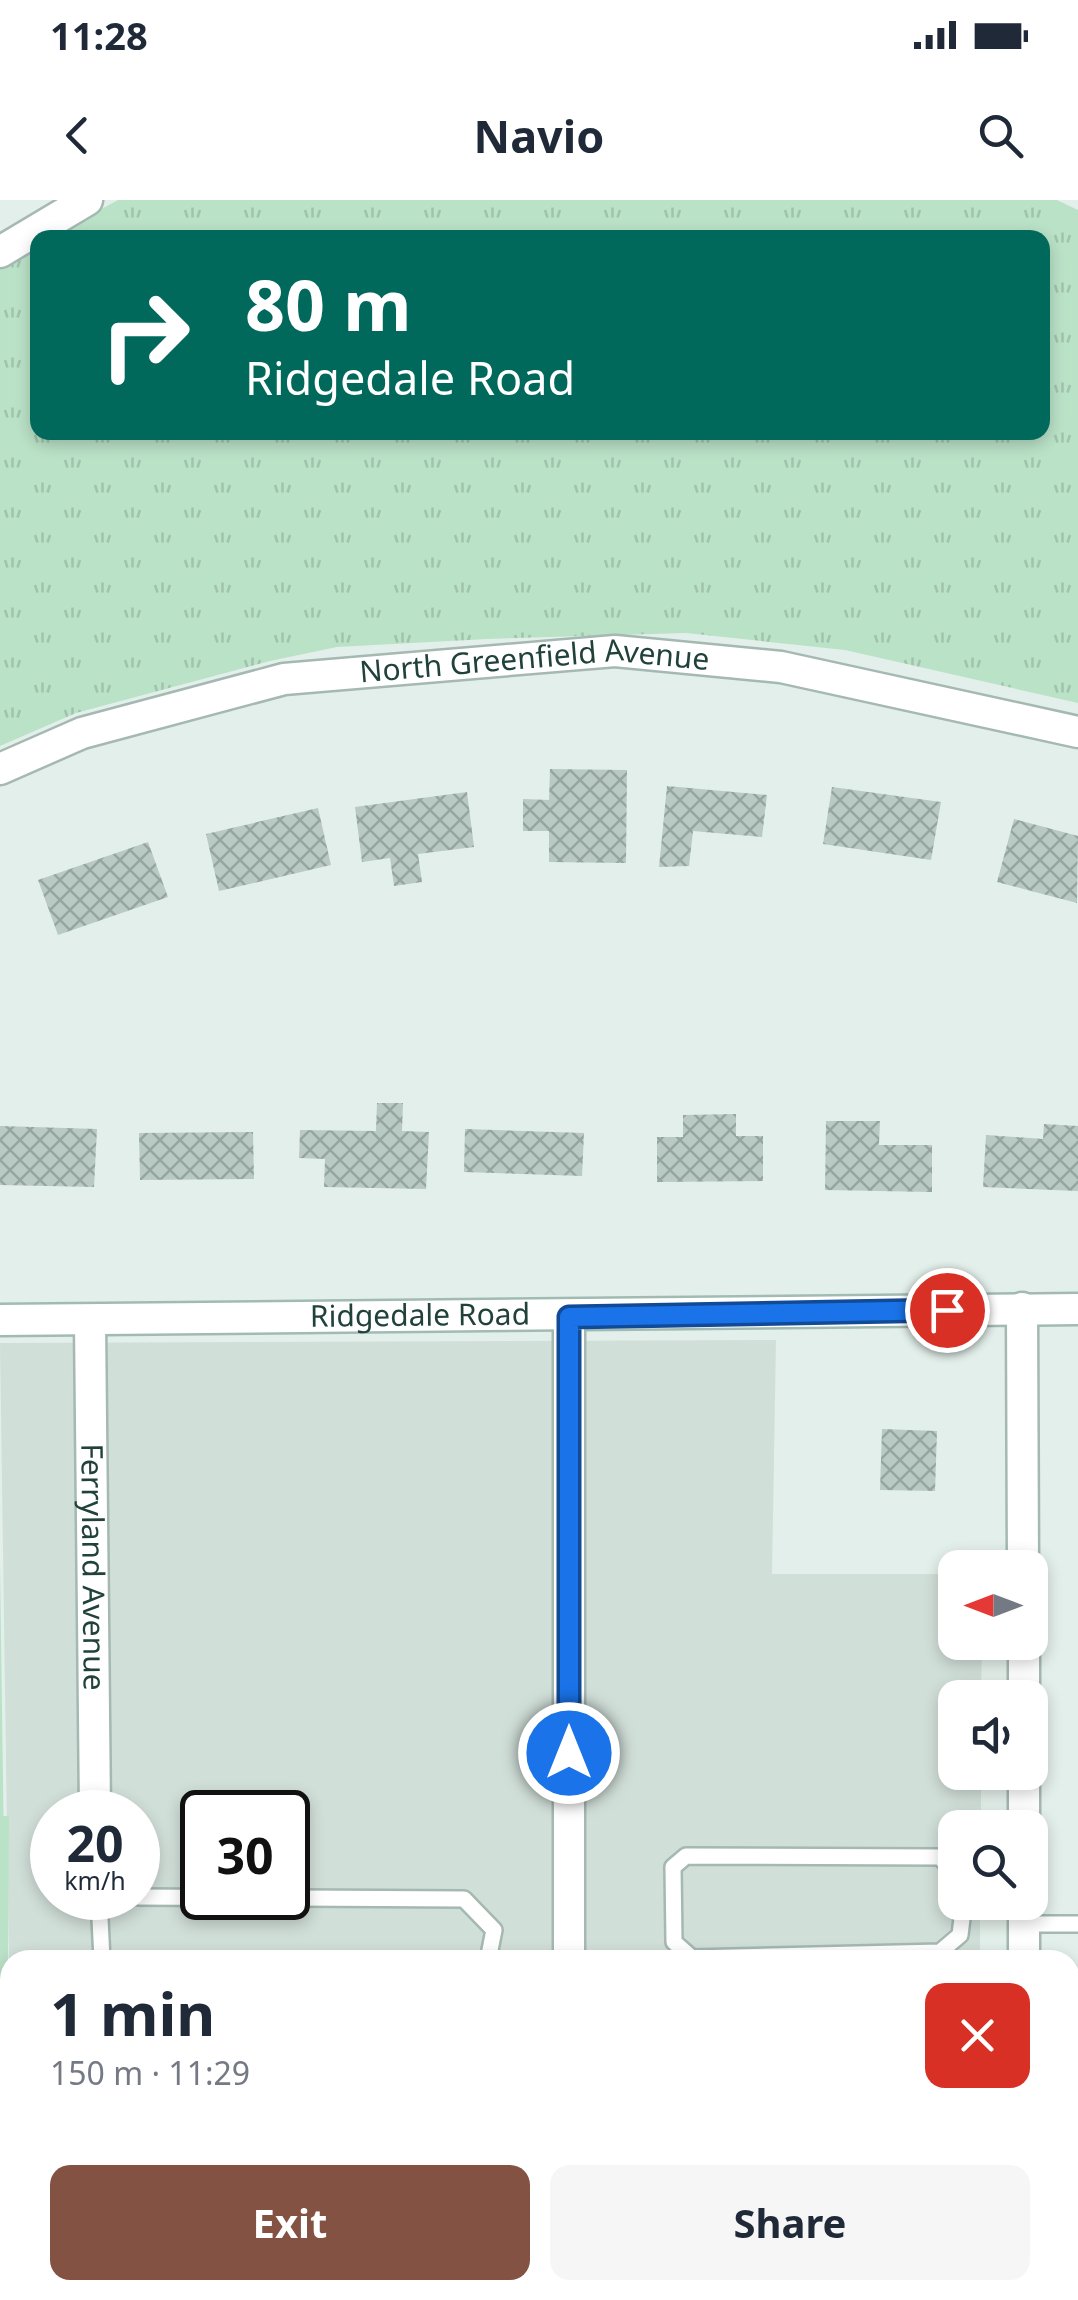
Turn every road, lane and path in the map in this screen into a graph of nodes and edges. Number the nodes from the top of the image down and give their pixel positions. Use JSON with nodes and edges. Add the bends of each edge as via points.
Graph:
{"nodes":[{"id":1,"x":87,"y":200,"type":"edge"},
{"id":2,"x":37,"y":230,"type":"edge"},
{"id":3,"x":30,"y":234,"type":"edge"},
{"id":4,"x":0,"y":252,"type":"edge"},
{"id":5,"x":1078,"y":732,"type":"edge"},
{"id":6,"x":0,"y":770,"type":"edge"},
{"id":7,"x":1022,"y":1308,"type":"junction"},
{"id":8,"x":1078,"y":1309,"type":"edge"},
{"id":9,"x":569,"y":1317,"type":"junction"},
{"id":10,"x":0,"y":1320,"type":"edge"},
{"id":11,"x":90,"y":1322,"type":"junction"},
{"id":12,"x":1023,"y":1550,"type":"edge"},
{"id":13,"x":96,"y":1790,"type":"edge"},
{"id":14,"x":938,"y":1857,"type":"edge"},
{"id":15,"x":160,"y":1897,"type":"edge"},
{"id":16,"x":1048,"y":1918,"type":"edge"},
{"id":17,"x":100,"y":1920,"type":"edge"},
{"id":18,"x":962,"y":1920,"type":"edge"},
{"id":19,"x":1024,"y":1920,"type":"edge"},
{"id":20,"x":1078,"y":1924,"type":"edge"},
{"id":21,"x":102,"y":1950,"type":"edge"},
{"id":22,"x":490,"y":1950,"type":"edge"},
{"id":23,"x":569,"y":1950,"type":"edge"},
{"id":24,"x":683,"y":1950,"type":"edge"},
{"id":25,"x":942,"y":1950,"type":"edge"},
{"id":26,"x":1024,"y":1950,"type":"edge"}],
"edges":[{"from":1,"to":2,"type":"street"},
{"from":3,"to":4,"type":"street"},
{"from":5,"to":6,"type":"street","name":"North Greenfield Avenue","via":[[782,667],[616,652],[284,679],[82,733]]},
{"from":7,"to":8,"type":"street","name":"Ridgedale Road"},
{"from":7,"to":9,"type":"street","name":"Ridgedale Road"},
{"from":7,"to":12,"type":"street"},
{"from":9,"to":11,"type":"street","name":"Ridgedale Road"},
{"from":9,"to":23,"type":"street"},
{"from":10,"to":11,"type":"street","name":"Ridgedale Road"},
{"from":11,"to":13,"type":"street","name":"Ferryland Avenue"},
{"from":14,"to":24,"type":"lane","via":[[686,1856],[673,1867],[674,1942]]},
{"from":15,"to":22,"type":"lane","via":[[464,1899],[494,1930]]},
{"from":16,"to":20,"type":"lane"},
{"from":17,"to":21,"type":"lane"},
{"from":18,"to":25,"type":"lane","via":[[960,1935]]},
{"from":19,"to":26,"type":"street"}]}
